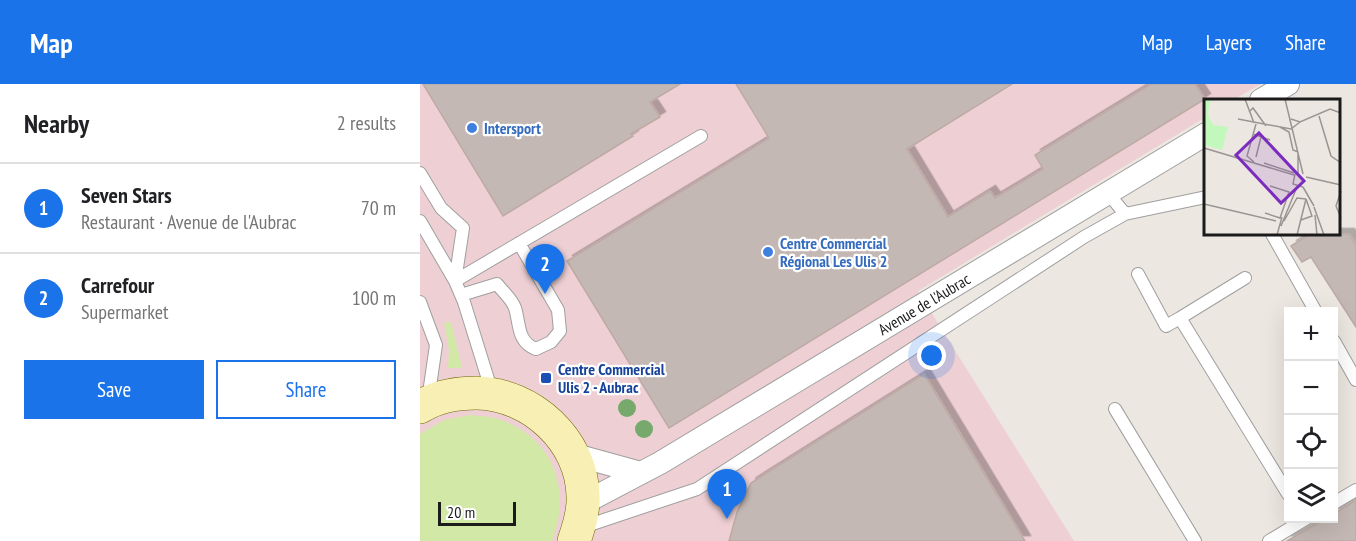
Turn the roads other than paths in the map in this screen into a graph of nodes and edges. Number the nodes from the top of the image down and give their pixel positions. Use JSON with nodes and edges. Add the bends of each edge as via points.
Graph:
{"nodes":[{"id":1,"x":1288,"y":84,"type":"edge"},
{"id":2,"x":1263,"y":99,"type":"edge"},
{"id":3,"x":1204,"y":135,"type":"edge"},
{"id":4,"x":701,"y":136,"type":"dead end"},
{"id":5,"x":420,"y":173,"type":"edge"},
{"id":6,"x":1108,"y":193,"type":"junction"},
{"id":7,"x":1204,"y":197,"type":"edge"},
{"id":8,"x":1125,"y":214,"type":"junction"},
{"id":9,"x":420,"y":221,"type":"edge"},
{"id":10,"x":1273,"y":236,"type":"edge"},
{"id":11,"x":519,"y":243,"type":"junction"},
{"id":12,"x":1138,"y":274,"type":"dead end"},
{"id":13,"x":1245,"y":278,"type":"dead end"},
{"id":14,"x":455,"y":281,"type":"junction"},
{"id":15,"x":461,"y":295,"type":"junction"},
{"id":16,"x":420,"y":302,"type":"edge"},
{"id":17,"x":1313,"y":307,"type":"edge"},
{"id":18,"x":1180,"y":318,"type":"junction"},
{"id":19,"x":1338,"y":348,"type":"edge"},
{"id":20,"x":1356,"y":380,"type":"edge"},
{"id":21,"x":492,"y":393,"type":"junction"},
{"id":22,"x":424,"y":405,"type":"edge"},
{"id":23,"x":1115,"y":409,"type":"dead end"},
{"id":24,"x":572,"y":454,"type":"junction"},
{"id":25,"x":641,"y":473,"type":"junction"},
{"id":26,"x":1284,"y":487,"type":"edge"},
{"id":27,"x":1356,"y":490,"type":"edge"},
{"id":28,"x":1338,"y":501,"type":"edge"},
{"id":29,"x":1298,"y":523,"type":"edge"},
{"id":30,"x":579,"y":524,"type":"edge"},
{"id":31,"x":1195,"y":541,"type":"edge"},
{"id":32,"x":1269,"y":541,"type":"edge"}],
"edges":[{"from":1,"to":2,"type":"street"},
{"from":3,"to":6,"type":"street","name":"Avenue de l'Aubrac"},
{"from":4,"to":11,"type":"lane"},
{"from":5,"to":14,"type":"lane","via":[[441,208],[463,228]]},
{"from":6,"to":8,"type":"lane"},
{"from":6,"to":25,"type":"street","name":"Avenue de l'Aubrac"},
{"from":7,"to":8,"type":"lane"},
{"from":8,"to":30,"type":"lane","via":[[697,489]]},
{"from":9,"to":14,"type":"lane"},
{"from":10,"to":17,"type":"lane"},
{"from":11,"to":14,"type":"lane"},
{"from":11,"to":15,"type":"lane","via":[[558,310],[560,331],[551,342],[536,349],[529,346],[519,332],[511,300],[497,284]]},
{"from":12,"to":18,"type":"lane","via":[[1166,326]]},
{"from":13,"to":18,"type":"lane"},
{"from":14,"to":15,"type":"lane"},
{"from":15,"to":21,"type":"lane"},
{"from":16,"to":22,"type":"lane","via":[[436,345]]},
{"from":18,"to":26,"type":"lane"},
{"from":19,"to":20,"type":"lane"},
{"from":21,"to":22,"type":"street","via":[[456,393]]},
{"from":21,"to":24,"type":"street","via":[[530,407],[561,435]]},
{"from":23,"to":31,"type":"lane"},
{"from":24,"to":25,"type":"street"},
{"from":24,"to":30,"type":"street","via":[[583,495]]},
{"from":25,"to":30,"type":"street","name":"Avenue de l'Aubrac"},
{"from":27,"to":28,"type":"lane"},
{"from":29,"to":32,"type":"lane"}]}
